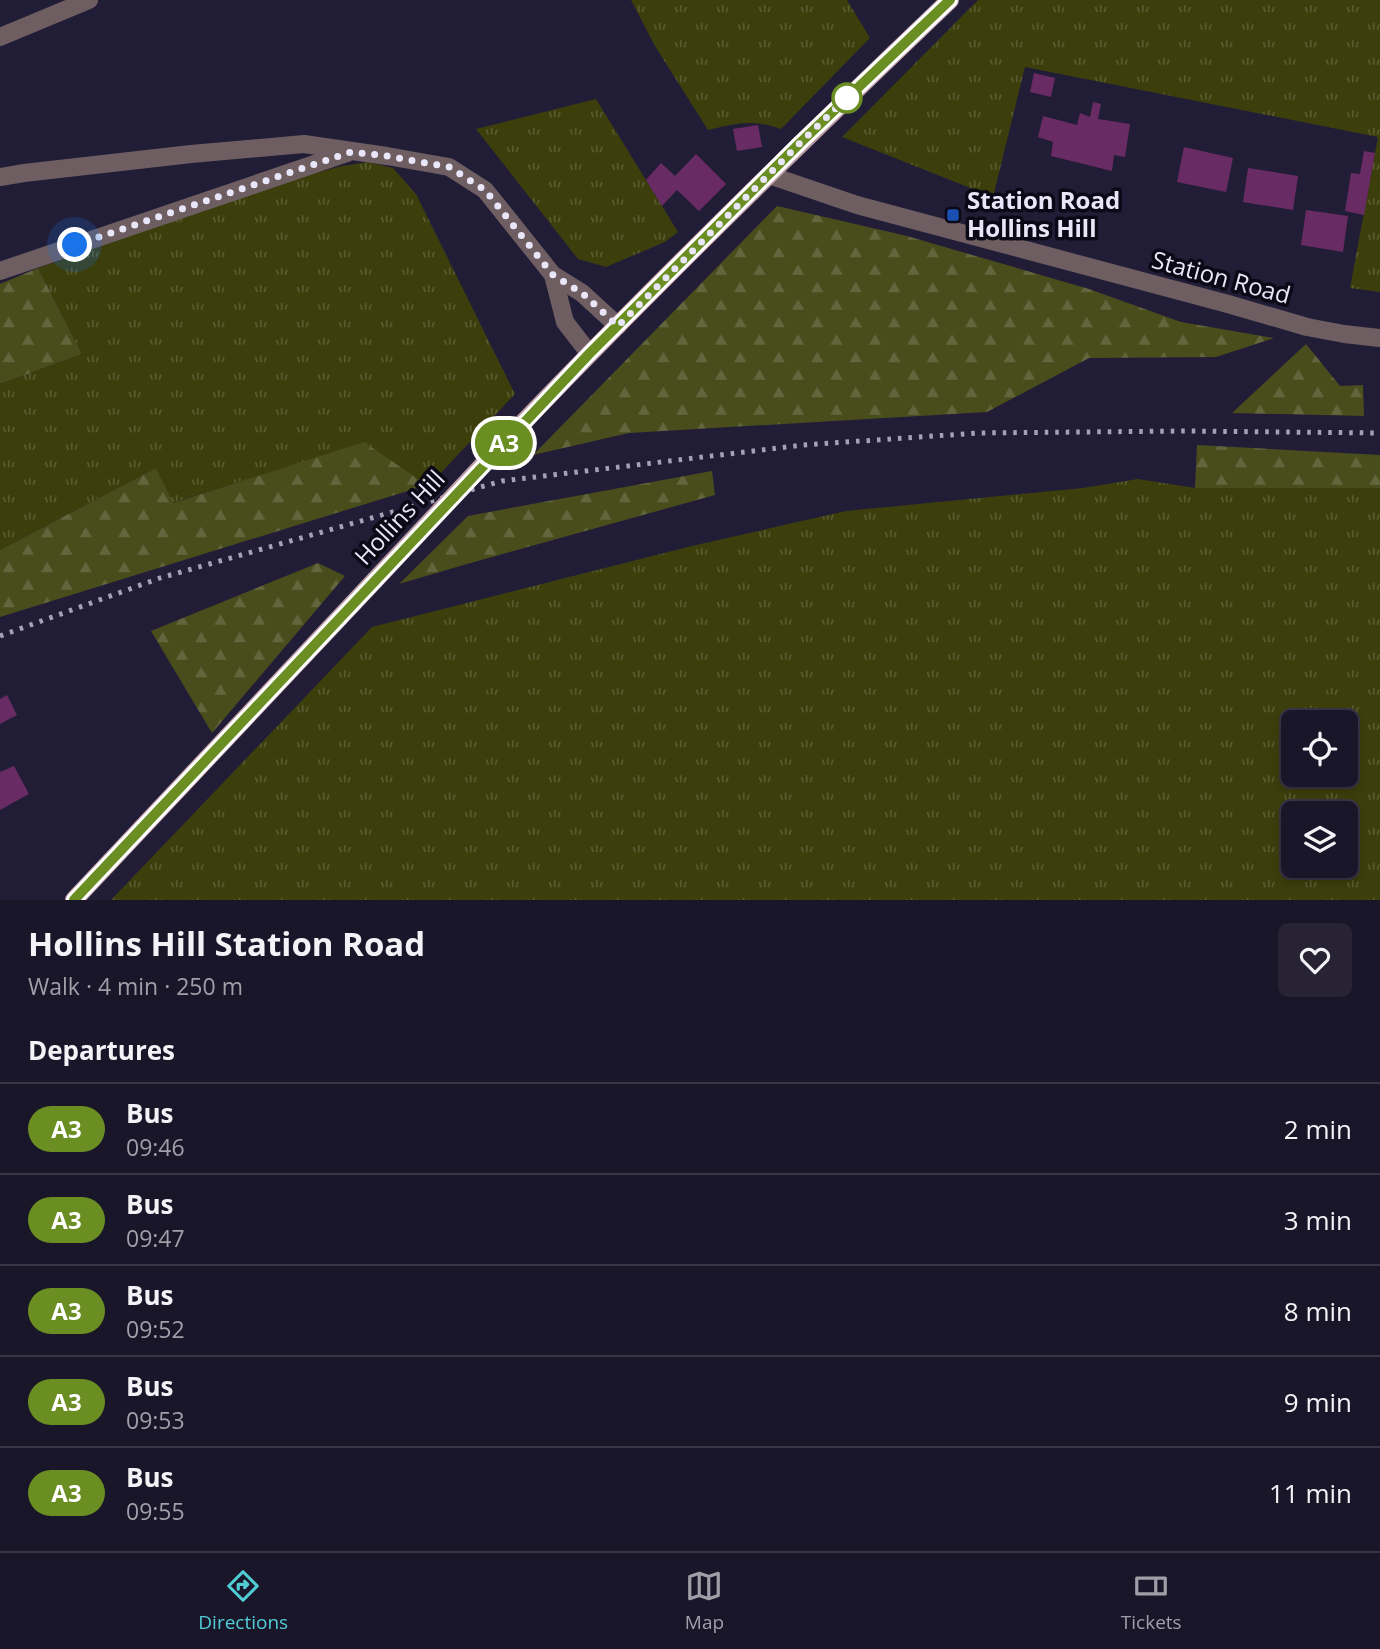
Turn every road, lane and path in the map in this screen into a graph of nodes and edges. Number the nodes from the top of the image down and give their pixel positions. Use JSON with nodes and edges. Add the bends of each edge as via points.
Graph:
{"nodes":[{"id":1,"x":950,"y":0,"type":"edge"},
{"id":2,"x":80,"y":2,"type":"edge"},
{"id":3,"x":0,"y":37,"type":"edge"},
{"id":4,"x":351,"y":152,"type":"junction"},
{"id":5,"x":769,"y":175,"type":"junction"},
{"id":6,"x":0,"y":177,"type":"edge"},
{"id":7,"x":0,"y":271,"type":"edge"},
{"id":8,"x":553,"y":275,"type":"junction"},
{"id":9,"x":618,"y":326,"type":"junction"},
{"id":10,"x":1380,"y":338,"type":"edge"},
{"id":11,"x":589,"y":354,"type":"junction"},
{"id":12,"x":74,"y":900,"type":"edge"}],
"edges":[{"from":1,"to":5,"type":"main road","name":"Hollins Hill"},
{"from":2,"to":3,"type":"street"},
{"from":4,"to":6,"type":"street","via":[[304,144]]},
{"from":4,"to":7,"type":"street"},
{"from":4,"to":8,"type":"street","via":[[449,167],[485,190]]},
{"from":5,"to":9,"type":"main road","name":"Hollins Hill"},
{"from":5,"to":10,"type":"street","name":"Station Road","via":[[857,205],[1307,327]]},
{"from":8,"to":9,"type":"street","via":[[582,293]]},
{"from":8,"to":11,"type":"street","via":[[565,322]]},
{"from":9,"to":11,"type":"main road","name":"Hollins Hill"},
{"from":11,"to":12,"type":"main road","name":"Hollins Hill","bridge":true}]}
